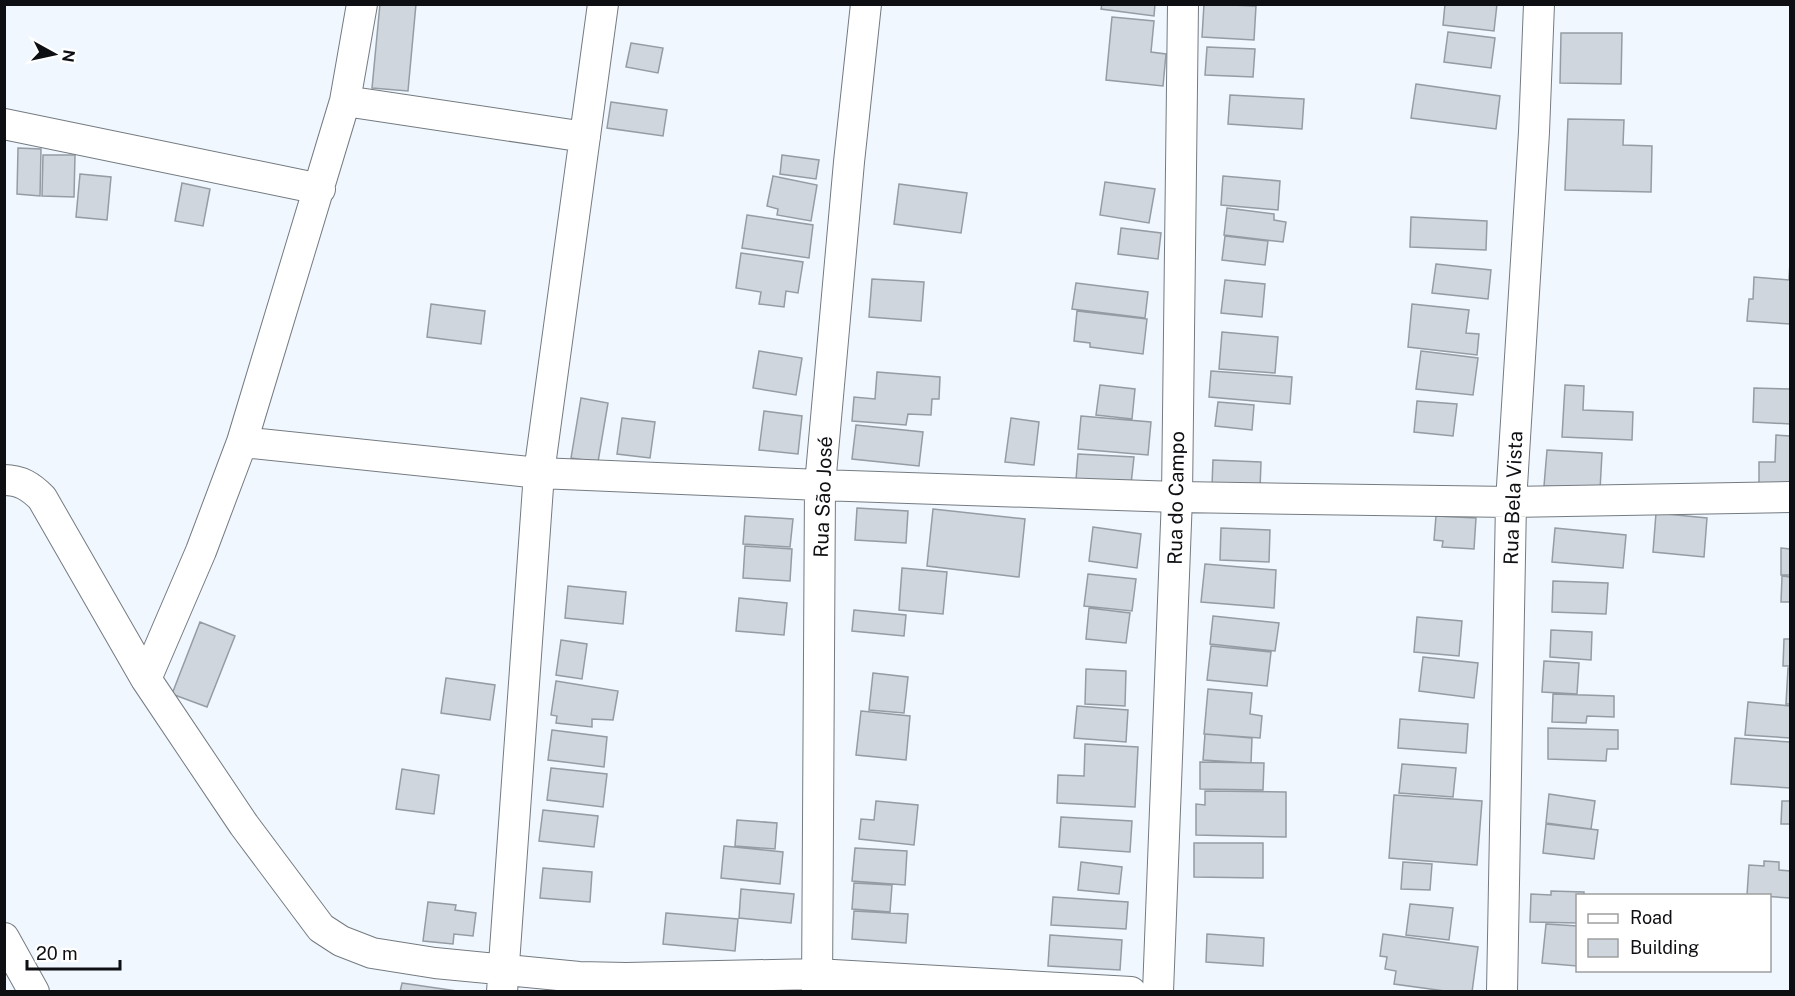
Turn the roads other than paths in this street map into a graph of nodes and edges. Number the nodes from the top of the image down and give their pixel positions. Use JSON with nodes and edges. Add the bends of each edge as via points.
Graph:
{"nodes":[{"id":1,"x":362,"y":4,"type":"edge"},
{"id":2,"x":603,"y":4,"type":"edge"},
{"id":3,"x":866,"y":4,"type":"edge"},
{"id":4,"x":1184,"y":4,"type":"edge"},
{"id":5,"x":1539,"y":4,"type":"edge"},
{"id":6,"x":345,"y":100,"type":"junction"},
{"id":7,"x":4,"y":124,"type":"edge"},
{"id":8,"x":585,"y":137,"type":"junction"},
{"id":9,"x":320,"y":189,"type":"junction"},
{"id":10,"x":242,"y":442,"type":"junction"},
{"id":11,"x":539,"y":473,"type":"junction"},
{"id":12,"x":4,"y":480,"type":"edge"},
{"id":13,"x":820,"y":485,"type":"junction"},
{"id":14,"x":1177,"y":497,"type":"junction"},
{"id":15,"x":1791,"y":497,"type":"edge"},
{"id":16,"x":1511,"y":502,"type":"junction"},
{"id":17,"x":147,"y":679,"type":"junction"},
{"id":18,"x":4,"y":938,"type":"edge"},
{"id":19,"x":504,"y":980,"type":"edge"},
{"id":20,"x":816,"y":983,"type":"edge"},
{"id":21,"x":34,"y":992,"type":"edge"},
{"id":22,"x":1131,"y":992,"type":"edge"},
{"id":23,"x":1158,"y":992,"type":"edge"},
{"id":24,"x":1502,"y":992,"type":"edge"}],
"edges":[{"from":1,"to":6,"type":"street"},
{"from":2,"to":8,"type":"street"},
{"from":3,"to":13,"type":"street","name":"Rua São José"},
{"from":4,"to":14,"type":"street","name":"Rua do Campo"},
{"from":5,"to":16,"type":"street","name":"Rua Bela Vista"},
{"from":6,"to":8,"type":"street"},
{"from":6,"to":9,"type":"street"},
{"from":7,"to":9,"type":"street"},
{"from":8,"to":11,"type":"street"},
{"from":9,"to":10,"type":"street"},
{"from":10,"to":11,"type":"street"},
{"from":10,"to":17,"type":"street"},
{"from":11,"to":13,"type":"street"},
{"from":11,"to":19,"type":"street"},
{"from":12,"to":17,"type":"street","via":[[31,487],[42,498]]},
{"from":13,"to":14,"type":"street"},
{"from":13,"to":20,"type":"street","name":"Rua São José"},
{"from":14,"to":16,"type":"street"},
{"from":14,"to":23,"type":"street","name":"Rua do Campo"},
{"from":15,"to":16,"type":"street"},
{"from":16,"to":24,"type":"street","name":"Rua Bela Vista"},
{"from":17,"to":19,"type":"street","via":[[244,825],[321,928],[372,953]]},
{"from":18,"to":21,"type":"street"},
{"from":19,"to":20,"type":"street","via":[[579,977]]},
{"from":20,"to":22,"type":"street"}]}
